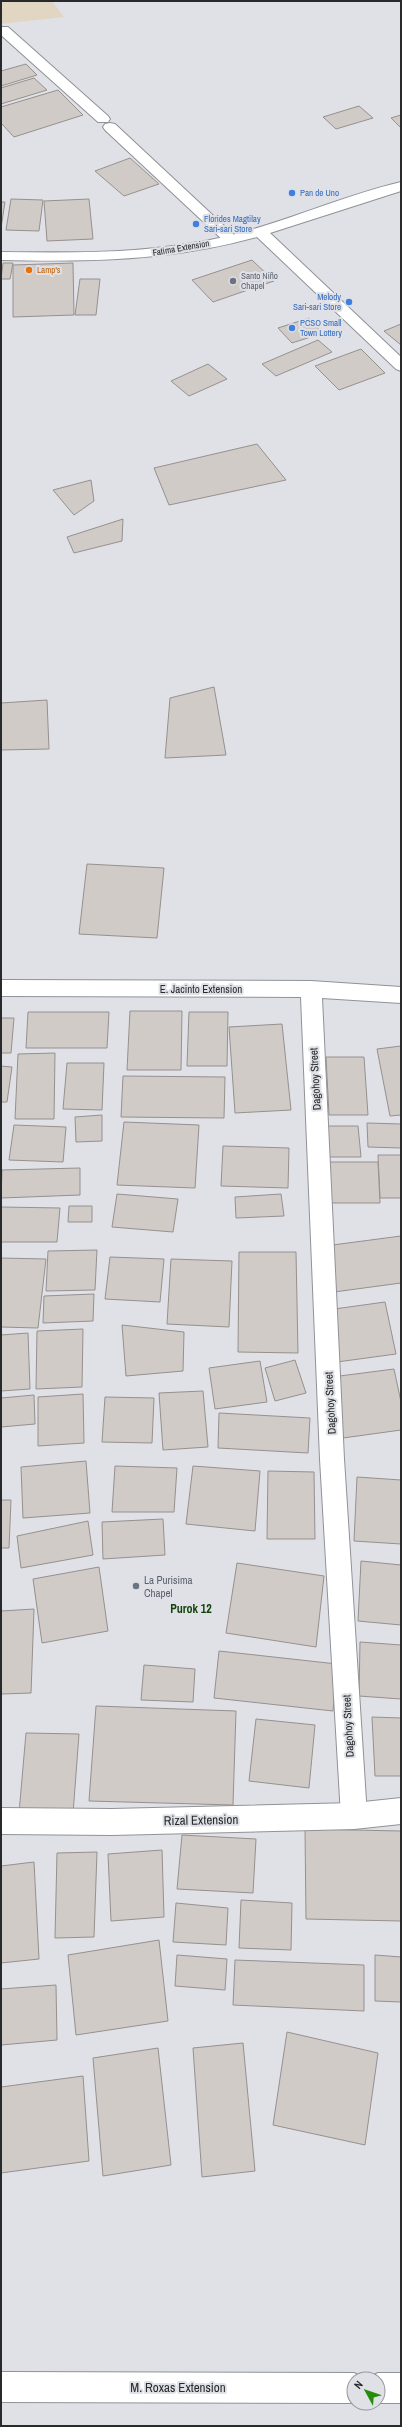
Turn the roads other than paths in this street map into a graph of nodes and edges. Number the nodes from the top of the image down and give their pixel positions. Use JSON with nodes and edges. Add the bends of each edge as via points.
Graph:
{"nodes":[{"id":1,"x":3,"y":30,"type":"dead end"},
{"id":2,"x":401,"y":186,"type":"edge"},
{"id":3,"x":259,"y":231,"type":"junction"},
{"id":4,"x":230,"y":239,"type":"junction"},
{"id":5,"x":1,"y":256,"type":"edge"},
{"id":6,"x":401,"y":366,"type":"edge"},
{"id":7,"x":1,"y":988,"type":"edge"},
{"id":8,"x":311,"y":989,"type":"junction"},
{"id":9,"x":401,"y":995,"type":"edge"},
{"id":10,"x":401,"y":1811,"type":"edge"},
{"id":11,"x":354,"y":1816,"type":"junction"},
{"id":12,"x":1,"y":1821,"type":"edge"},
{"id":13,"x":1,"y":2387,"type":"edge"},
{"id":14,"x":346,"y":2388,"type":"edge"},
{"id":15,"x":386,"y":2388,"type":"edge"},
{"id":16,"x":401,"y":2388,"type":"edge"}],
"edges":[{"from":1,"to":4,"type":"street"},
{"from":2,"to":3,"type":"street","name":"Fatima Extension"},
{"from":3,"to":4,"type":"street","name":"Fatima Extension"},
{"from":3,"to":6,"type":"street"},
{"from":4,"to":5,"type":"street","name":"Fatima Extension","via":[[128,256]]},
{"from":7,"to":8,"type":"street","name":"E. Jacinto Extension"},
{"from":8,"to":9,"type":"street","name":"E. Jacinto Extension"},
{"from":8,"to":11,"type":"street","name":"Dagohoy Street","via":[[332,1452]]},
{"from":10,"to":11,"type":"street","name":"Rizal Extension"},
{"from":11,"to":12,"type":"street","name":"Rizal Extension","via":[[112,1822]]},
{"from":13,"to":14,"type":"street","name":"M. Roxas Extension"},
{"from":15,"to":16,"type":"street"}]}
